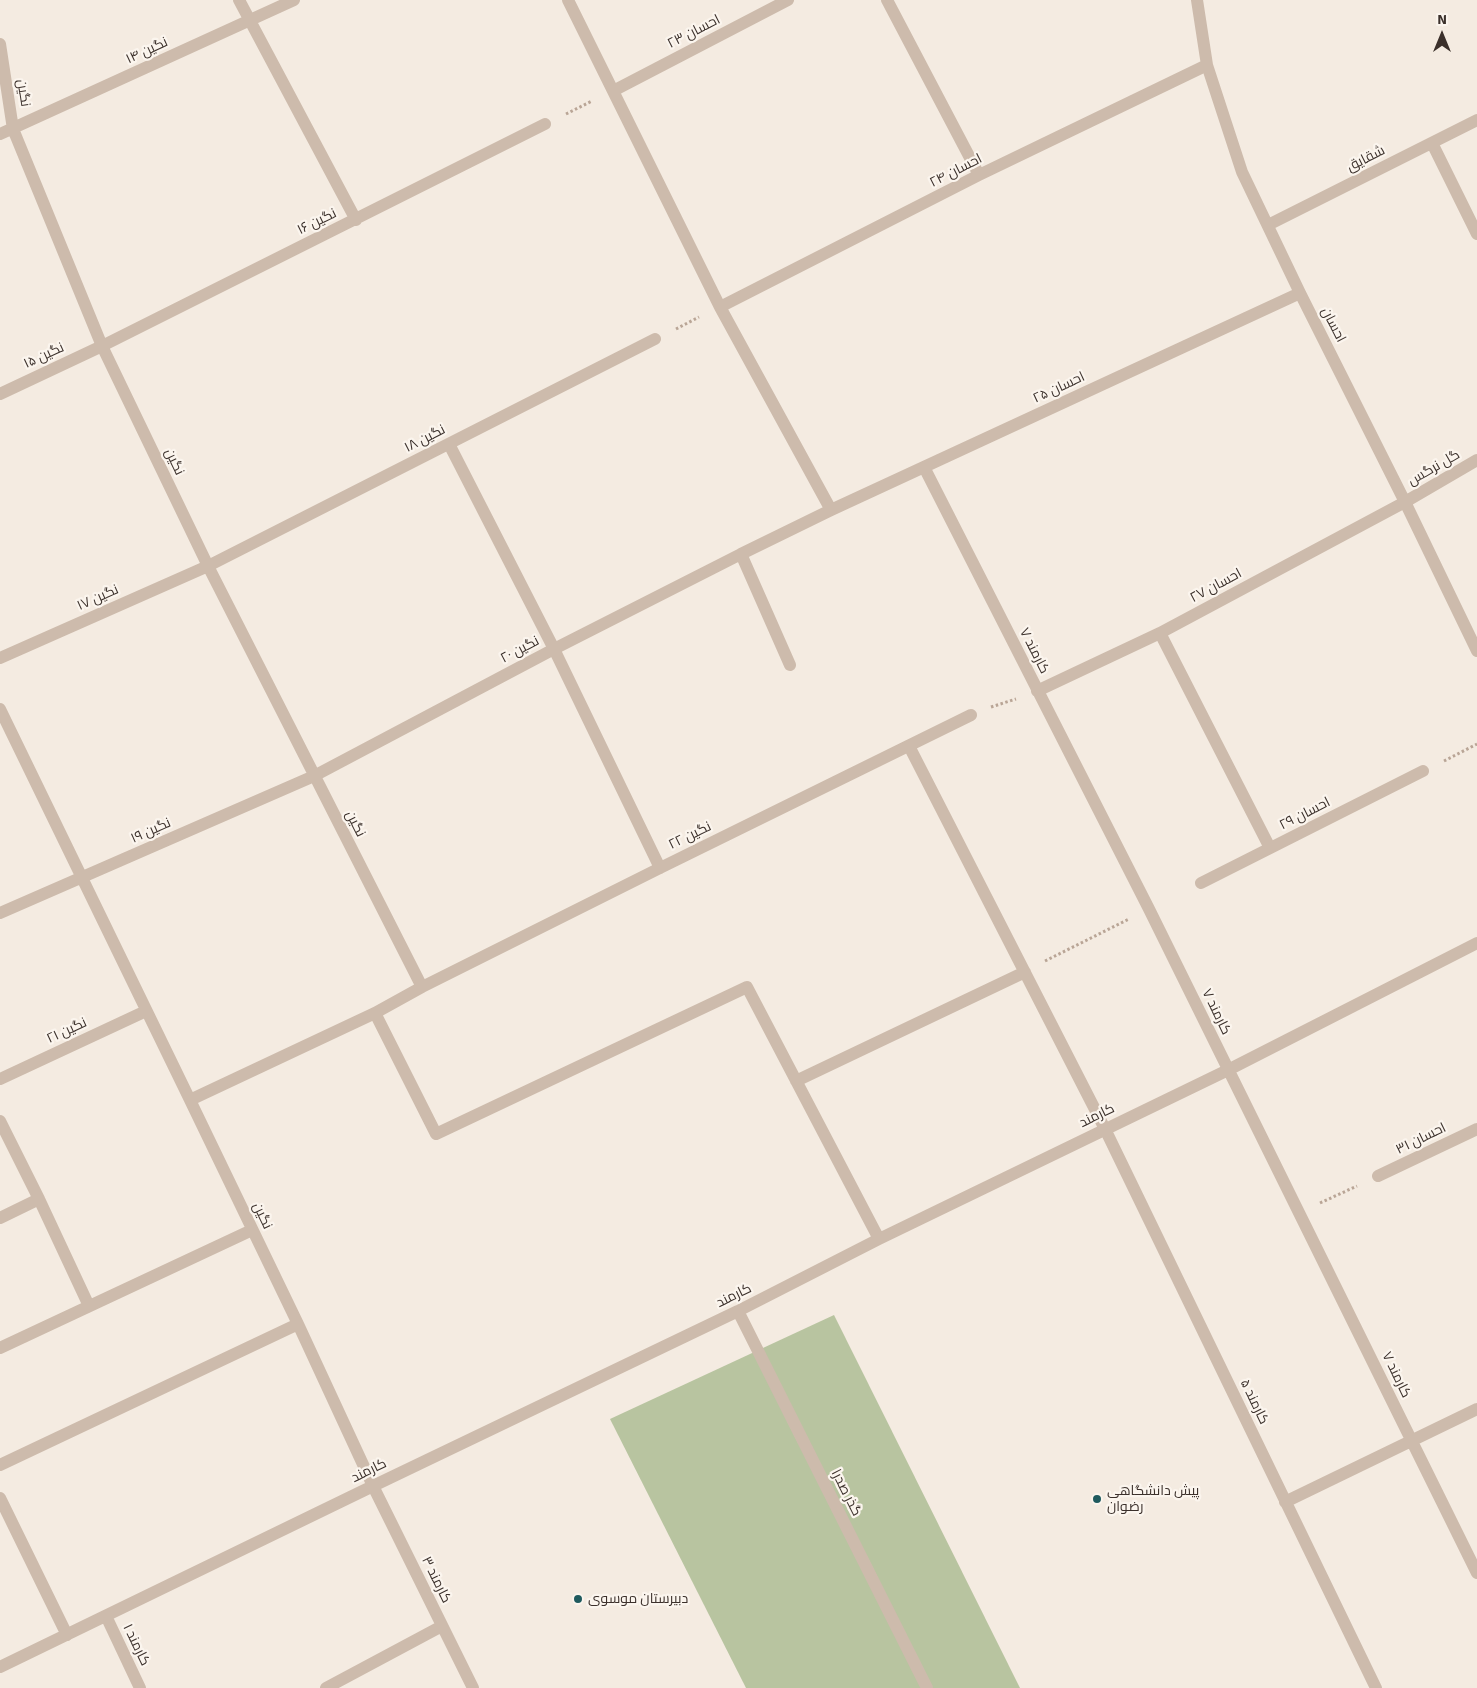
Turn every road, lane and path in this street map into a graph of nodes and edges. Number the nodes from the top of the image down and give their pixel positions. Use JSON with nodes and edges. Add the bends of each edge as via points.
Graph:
{"nodes":[{"id":1,"x":240,"y":0,"type":"edge"},
{"id":2,"x":294,"y":0,"type":"edge"},
{"id":3,"x":568,"y":0,"type":"edge"},
{"id":4,"x":788,"y":0,"type":"edge"},
{"id":5,"x":887,"y":0,"type":"edge"},
{"id":6,"x":1197,"y":0,"type":"edge"},
{"id":7,"x":250,"y":20,"type":"junction"},
{"id":8,"x":0,"y":44,"type":"edge"},
{"id":9,"x":1207,"y":65,"type":"junction"},
{"id":10,"x":613,"y":91,"type":"junction"},
{"id":11,"x":1477,"y":120,"type":"edge"},
{"id":12,"x":545,"y":124,"type":"joint"},
{"id":13,"x":13,"y":129,"type":"junction"},
{"id":14,"x":0,"y":134,"type":"edge"},
{"id":15,"x":1432,"y":143,"type":"junction"},
{"id":16,"x":979,"y":175,"type":"junction"},
{"id":17,"x":356,"y":220,"type":"junction"},
{"id":18,"x":1268,"y":225,"type":"junction"},
{"id":19,"x":1477,"y":234,"type":"edge"},
{"id":20,"x":1300,"y":293,"type":"junction"},
{"id":21,"x":720,"y":307,"type":"junction"},
{"id":22,"x":655,"y":339,"type":"joint"},
{"id":23,"x":102,"y":346,"type":"junction"},
{"id":24,"x":0,"y":394,"type":"edge"},
{"id":25,"x":449,"y":444,"type":"junction"},
{"id":26,"x":1477,"y":460,"type":"edge"},
{"id":27,"x":924,"y":467,"type":"junction"},
{"id":28,"x":1405,"y":502,"type":"junction"},
{"id":29,"x":831,"y":510,"type":"junction"},
{"id":30,"x":741,"y":554,"type":"junction"},
{"id":31,"x":208,"y":566,"type":"junction"},
{"id":32,"x":1160,"y":633,"type":"junction"},
{"id":33,"x":554,"y":649,"type":"junction"},
{"id":34,"x":1477,"y":651,"type":"edge"},
{"id":35,"x":0,"y":658,"type":"edge"},
{"id":36,"x":790,"y":665,"type":"dead end"},
{"id":37,"x":1038,"y":691,"type":"junction"},
{"id":38,"x":0,"y":709,"type":"edge"},
{"id":39,"x":971,"y":715,"type":"joint"},
{"id":40,"x":1477,"y":744,"type":"edge"},
{"id":41,"x":909,"y":746,"type":"junction"},
{"id":42,"x":1423,"y":771,"type":"joint"},
{"id":43,"x":314,"y":776,"type":"junction"},
{"id":44,"x":1270,"y":848,"type":"junction"},
{"id":45,"x":660,"y":868,"type":"junction"},
{"id":46,"x":82,"y":878,"type":"junction"},
{"id":47,"x":1201,"y":883,"type":"dead end"},
{"id":48,"x":1149,"y":909,"type":"junction"},
{"id":49,"x":0,"y":913,"type":"edge"},
{"id":50,"x":1477,"y":943,"type":"edge"},
{"id":51,"x":1025,"y":972,"type":"junction"},
{"id":52,"x":422,"y":987,"type":"junction"},
{"id":53,"x":146,"y":1010,"type":"junction"},
{"id":54,"x":375,"y":1013,"type":"junction"},
{"id":55,"x":1228,"y":1070,"type":"junction"},
{"id":56,"x":0,"y":1080,"type":"edge"},
{"id":57,"x":796,"y":1082,"type":"junction"},
{"id":58,"x":190,"y":1100,"type":"junction"},
{"id":59,"x":0,"y":1122,"type":"edge"},
{"id":60,"x":1477,"y":1128,"type":"edge"},
{"id":61,"x":1105,"y":1129,"type":"junction"},
{"id":62,"x":1378,"y":1176,"type":"joint"},
{"id":63,"x":39,"y":1199,"type":"junction"},
{"id":64,"x":1299,"y":1213,"type":"junction"},
{"id":65,"x":0,"y":1218,"type":"edge"},
{"id":66,"x":252,"y":1230,"type":"junction"},
{"id":67,"x":879,"y":1239,"type":"junction"},
{"id":68,"x":89,"y":1306,"type":"junction"},
{"id":69,"x":738,"y":1311,"type":"junction"},
{"id":70,"x":298,"y":1324,"type":"junction"},
{"id":71,"x":0,"y":1348,"type":"edge"},
{"id":72,"x":1477,"y":1409,"type":"edge"},
{"id":73,"x":1411,"y":1441,"type":"junction"},
{"id":74,"x":0,"y":1465,"type":"edge"},
{"id":75,"x":373,"y":1486,"type":"junction"},
{"id":76,"x":0,"y":1498,"type":"edge"},
{"id":77,"x":1285,"y":1502,"type":"junction"},
{"id":78,"x":1477,"y":1573,"type":"edge"},
{"id":79,"x":106,"y":1616,"type":"junction"},
{"id":80,"x":442,"y":1626,"type":"junction"},
{"id":81,"x":68,"y":1634,"type":"junction"},
{"id":82,"x":0,"y":1667,"type":"edge"},
{"id":83,"x":140,"y":1688,"type":"edge"},
{"id":84,"x":326,"y":1688,"type":"edge"},
{"id":85,"x":473,"y":1688,"type":"edge"},
{"id":86,"x":927,"y":1688,"type":"edge"},
{"id":87,"x":1376,"y":1688,"type":"edge"}],
"edges":[{"from":1,"to":7,"type":"street"},
{"from":2,"to":7,"type":"street","name":"نگین ۱۴"},
{"from":3,"to":10,"type":"street"},
{"from":4,"to":10,"type":"street","name":"احسان ۲۳"},
{"from":5,"to":16,"type":"street"},
{"from":6,"to":9,"type":"street","name":"احسان"},
{"from":7,"to":13,"type":"street","name":"نگین ۱۴"},
{"from":7,"to":17,"type":"street"},
{"from":8,"to":13,"type":"street","name":"نگین"},
{"from":9,"to":16,"type":"street","name":"احسان ۲۴"},
{"from":9,"to":18,"type":"street","name":"احسان","via":[[1242,172]]},
{"from":10,"to":12,"type":"path"},
{"from":10,"to":21,"type":"street"},
{"from":11,"to":15,"type":"street","name":"شقایق"},
{"from":12,"to":17,"type":"street","name":"نگین ۱۶"},
{"from":13,"to":14,"type":"street","name":"نگین ۱۴"},
{"from":13,"to":23,"type":"street","name":"نگین"},
{"from":15,"to":18,"type":"street","name":"شقایق"},
{"from":15,"to":19,"type":"street"},
{"from":16,"to":21,"type":"street","name":"احسان ۲۴"},
{"from":17,"to":23,"type":"street","name":"نگین ۱۶"},
{"from":18,"to":20,"type":"street","name":"احسان"},
{"from":20,"to":27,"type":"street","name":"احسان ۲۵"},
{"from":20,"to":28,"type":"street","name":"احسان"},
{"from":21,"to":22,"type":"path"},
{"from":21,"to":29,"type":"street"},
{"from":22,"to":25,"type":"street","name":"نگین ۱۸"},
{"from":23,"to":24,"type":"street","name":"نگین ۱۵"},
{"from":23,"to":31,"type":"street","name":"نگین"},
{"from":25,"to":31,"type":"street","name":"نگین ۱۸"},
{"from":25,"to":33,"type":"street"},
{"from":26,"to":28,"type":"street","name":"گل نرگس"},
{"from":27,"to":29,"type":"street","name":"احسان ۲۵"},
{"from":27,"to":37,"type":"street","name":"کارمند ۷"},
{"from":28,"to":32,"type":"street","name":"احسان ۲۷"},
{"from":28,"to":34,"type":"street","name":"احسان"},
{"from":29,"to":30,"type":"street","name":"نگین ۲۰"},
{"from":30,"to":33,"type":"street","name":"نگین ۲۰"},
{"from":30,"to":36,"type":"street"},
{"from":31,"to":35,"type":"street","name":"نگین ۱۷"},
{"from":31,"to":43,"type":"street","name":"نگین"},
{"from":32,"to":37,"type":"street","name":"احسان ۲۷"},
{"from":32,"to":44,"type":"street"},
{"from":33,"to":43,"type":"street","name":"نگین ۲۰"},
{"from":33,"to":45,"type":"street"},
{"from":37,"to":39,"type":"path"},
{"from":37,"to":48,"type":"street","name":"کارمند ۷"},
{"from":38,"to":46,"type":"street","name":"نگین"},
{"from":39,"to":41,"type":"street","name":"نگین ۲۲"},
{"from":40,"to":42,"type":"path"},
{"from":41,"to":45,"type":"street","name":"نگین ۲۲"},
{"from":41,"to":51,"type":"street","name":"کارمند ۵"},
{"from":42,"to":44,"type":"street","name":"احسان ۲۹"},
{"from":43,"to":46,"type":"street","name":"نگین ۱۹"},
{"from":43,"to":52,"type":"street","name":"نگین"},
{"from":44,"to":47,"type":"street","name":"احسان ۲۹"},
{"from":45,"to":52,"type":"street","name":"نگین ۲۲"},
{"from":46,"to":49,"type":"street","name":"نگین ۱۹"},
{"from":46,"to":53,"type":"street","name":"نگین"},
{"from":48,"to":51,"type":"path"},
{"from":48,"to":55,"type":"street","name":"کارمند ۷"},
{"from":50,"to":55,"type":"street","name":"کارمند"},
{"from":51,"to":57,"type":"street"},
{"from":51,"to":61,"type":"street","name":"کارمند ۵"},
{"from":52,"to":54,"type":"street"},
{"from":53,"to":56,"type":"street","name":"نگین ۲۱"},
{"from":53,"to":58,"type":"street","name":"نگین"},
{"from":54,"to":57,"type":"street","via":[[436,1134],[747,987]]},
{"from":54,"to":58,"type":"street"},
{"from":55,"to":61,"type":"street","name":"کارمند"},
{"from":55,"to":64,"type":"street","name":"کارمند ۷"},
{"from":57,"to":67,"type":"street"},
{"from":58,"to":66,"type":"street","name":"نگین"},
{"from":59,"to":63,"type":"street"},
{"from":60,"to":62,"type":"street","name":"احسان ۳۱"},
{"from":61,"to":67,"type":"street","name":"کارمند"},
{"from":61,"to":77,"type":"street","name":"کارمند ۵"},
{"from":62,"to":64,"type":"path"},
{"from":63,"to":65,"type":"street"},
{"from":63,"to":68,"type":"street"},
{"from":64,"to":73,"type":"street","name":"کارمند ۷"},
{"from":66,"to":68,"type":"street"},
{"from":66,"to":70,"type":"street","name":"نگین"},
{"from":67,"to":69,"type":"street","name":"کارمند"},
{"from":68,"to":71,"type":"street"},
{"from":69,"to":75,"type":"street","name":"کارمند"},
{"from":69,"to":86,"type":"street","name":"گذر صدرا"},
{"from":70,"to":74,"type":"street"},
{"from":70,"to":75,"type":"street","name":"نگین"},
{"from":72,"to":73,"type":"street"},
{"from":73,"to":77,"type":"street"},
{"from":73,"to":78,"type":"street","name":"کارمند ۷"},
{"from":75,"to":79,"type":"street","name":"کارمند"},
{"from":75,"to":80,"type":"street","name":"کارمند ۳"},
{"from":76,"to":81,"type":"street"},
{"from":77,"to":87,"type":"street","name":"کارمند ۵"},
{"from":79,"to":81,"type":"street","name":"کارمند"},
{"from":79,"to":83,"type":"street","name":"کارمند ۱"},
{"from":80,"to":84,"type":"street"},
{"from":80,"to":85,"type":"street","name":"کارمند ۳"},
{"from":81,"to":82,"type":"street","name":"کارمند"}]}
